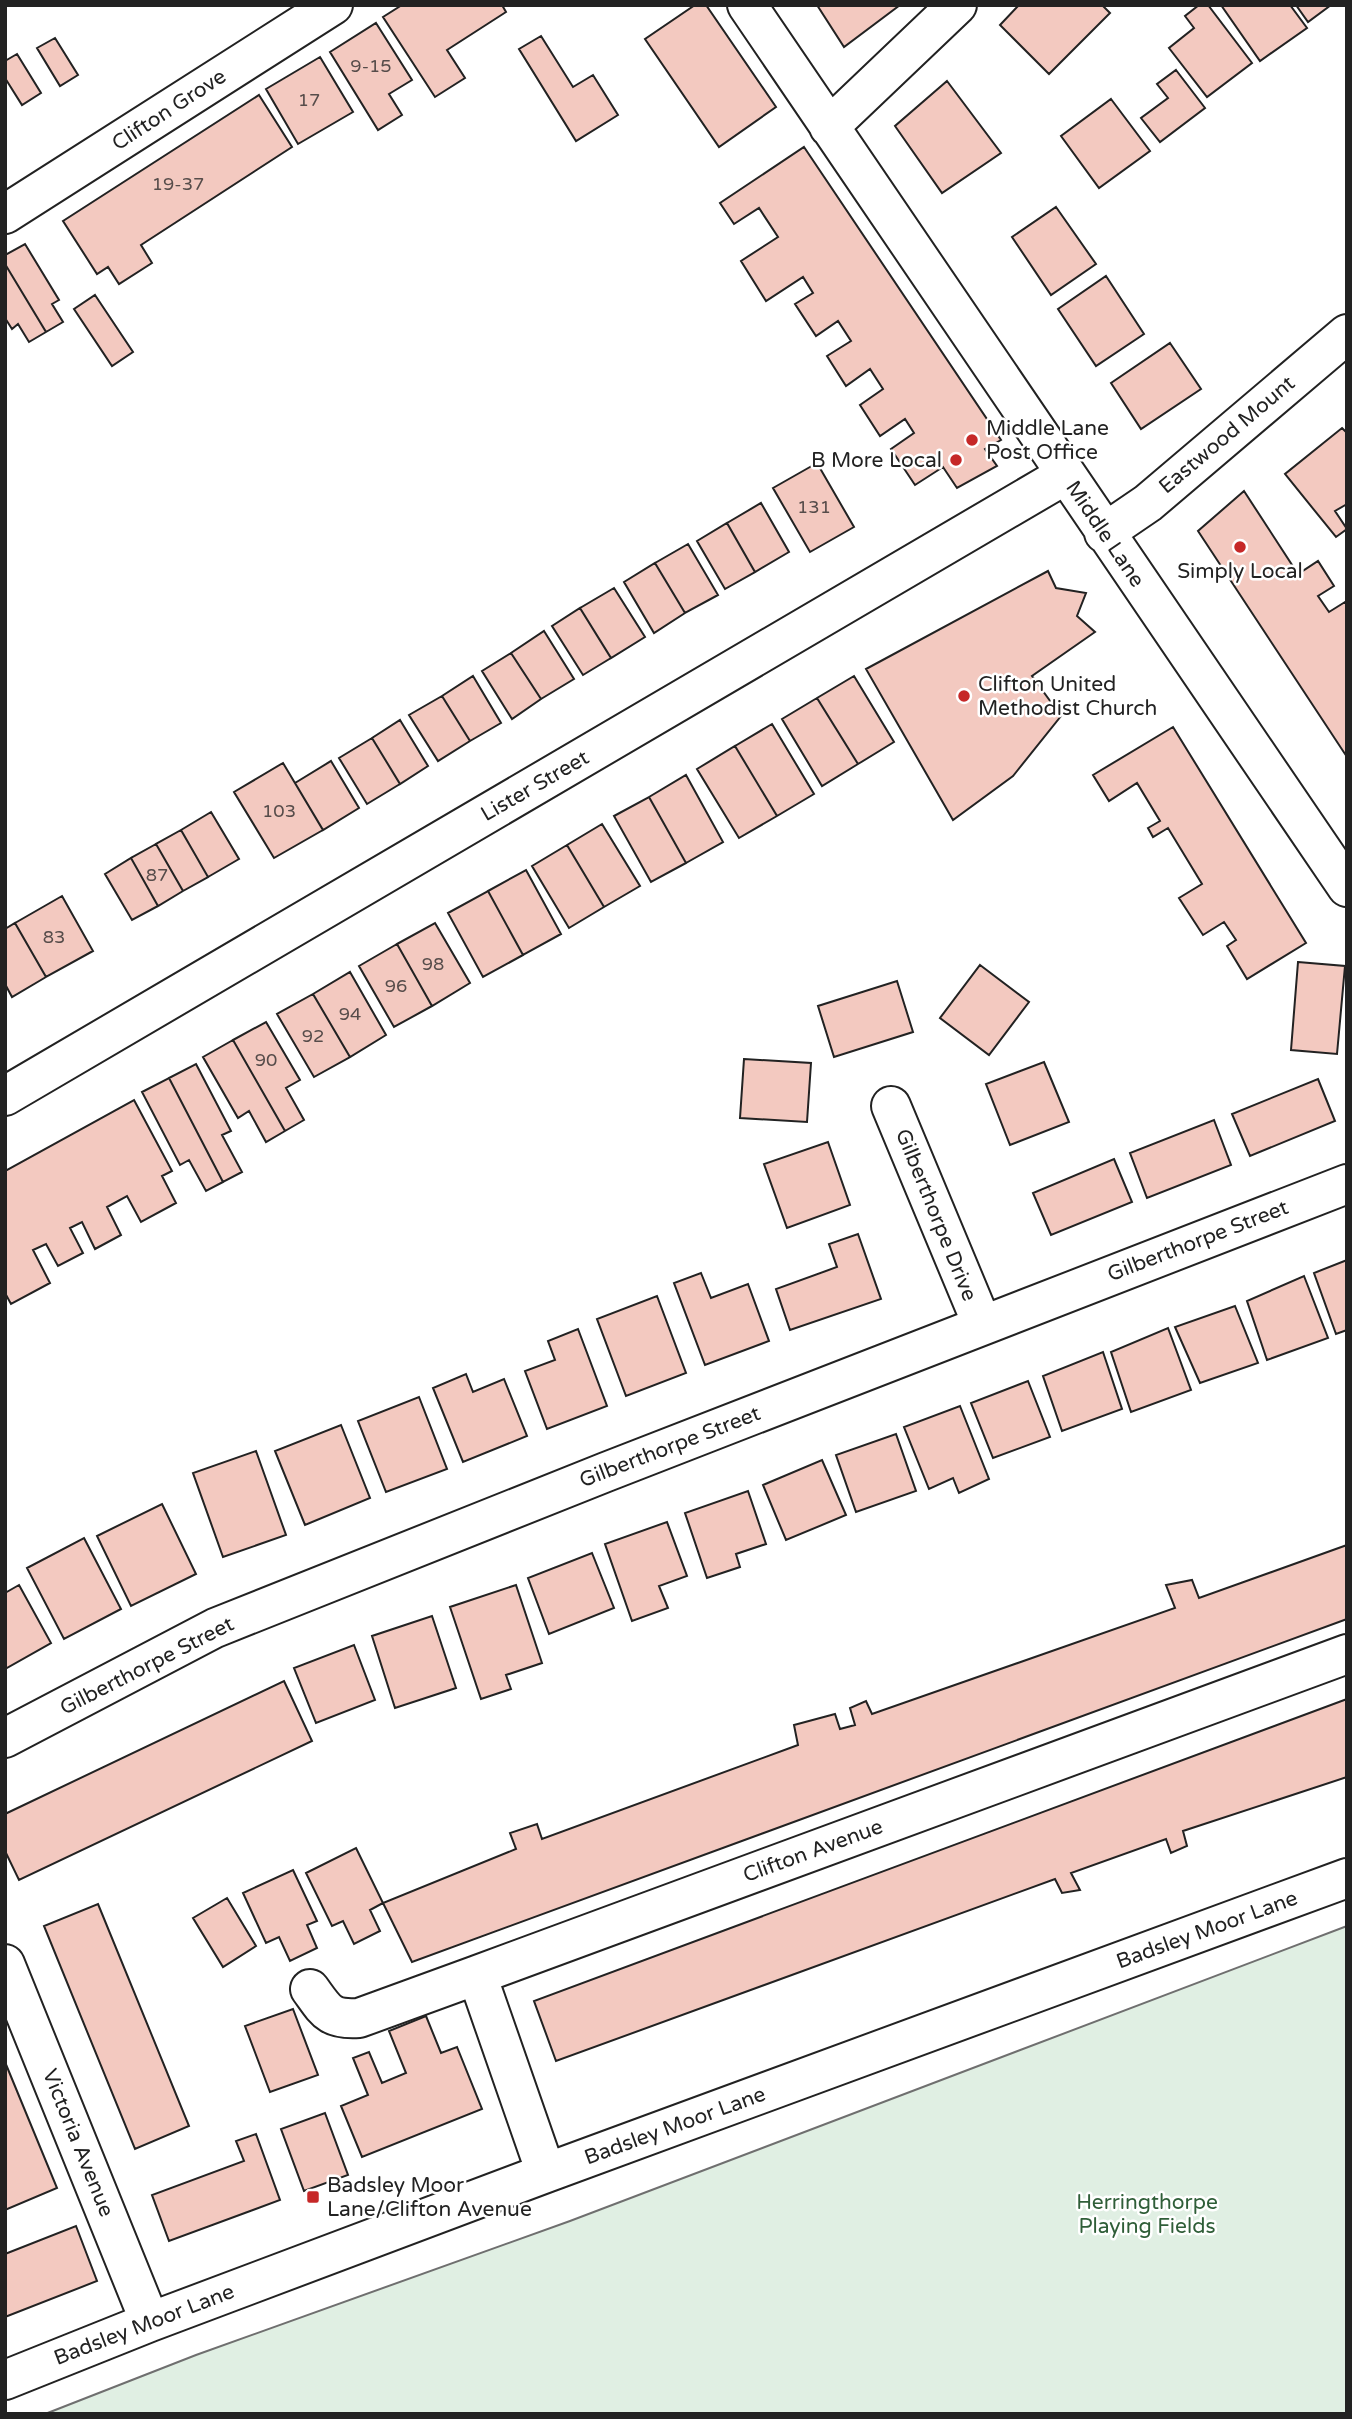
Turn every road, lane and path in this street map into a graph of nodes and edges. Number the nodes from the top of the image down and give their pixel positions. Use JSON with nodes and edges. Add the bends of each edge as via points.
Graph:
{"nodes":[{"id":1,"x":333,"y":5,"type":"edge"},
{"id":2,"x":747,"y":5,"type":"edge"},
{"id":3,"x":957,"y":5,"type":"edge"},
{"id":4,"x":829,"y":127,"type":"junction"},
{"id":5,"x":5,"y":215,"type":"edge"},
{"id":6,"x":1347,"y":334,"type":"edge"},
{"id":7,"x":1065,"y":475,"type":"junction"},
{"id":8,"x":1104,"y":533,"type":"junction"},
{"id":9,"x":1347,"y":887,"type":"edge"},
{"id":10,"x":5,"y":1096,"type":"edge"},
{"id":11,"x":891,"y":1106,"type":"dead end"},
{"id":12,"x":1347,"y":1184,"type":"edge"},
{"id":13,"x":982,"y":1324,"type":"junction"},
{"id":14,"x":1347,"y":1654,"type":"edge"},
{"id":15,"x":5,"y":1738,"type":"edge"},
{"id":16,"x":1347,"y":1878,"type":"edge"},
{"id":17,"x":5,"y":1964,"type":"edge"},
{"id":18,"x":477,"y":1975,"type":"junction"},
{"id":19,"x":310,"y":1989,"type":"dead end"},
{"id":20,"x":546,"y":2173,"type":"junction"},
{"id":21,"x":150,"y":2322,"type":"junction"},
{"id":22,"x":5,"y":2380,"type":"edge"}],
"edges":[{"from":1,"to":5,"type":"street","name":"Clifton Grove"},
{"from":2,"to":4,"type":"street","name":"Middle Lane"},
{"from":3,"to":4,"type":"street"},
{"from":4,"to":7,"type":"street","name":"Middle Lane"},
{"from":6,"to":8,"type":"street","name":"Eastwood Mount","via":[[1148,503]]},
{"from":7,"to":8,"type":"street","name":"Middle Lane"},
{"from":7,"to":10,"type":"street","name":"Lister Street"},
{"from":8,"to":9,"type":"street","name":"Middle Lane"},
{"from":11,"to":13,"type":"street","name":"Gilberthorpe Drive"},
{"from":12,"to":13,"type":"street","name":"Gilberthorpe Street"},
{"from":13,"to":15,"type":"street","name":"Gilberthorpe Street","via":[[215,1629]]},
{"from":14,"to":18,"type":"street","name":"Clifton Avenue"},
{"from":16,"to":20,"type":"street","name":"Badsley Moor Lane"},
{"from":17,"to":21,"type":"street","name":"Victoria Avenue"},
{"from":18,"to":19,"type":"street","name":"Clifton Avenue","via":[[359,2018],[329,2015]]},
{"from":18,"to":20,"type":"street"},
{"from":20,"to":21,"type":"street","name":"Badsley Moor Lane"},
{"from":21,"to":22,"type":"street","name":"Badsley Moor Lane"}]}
